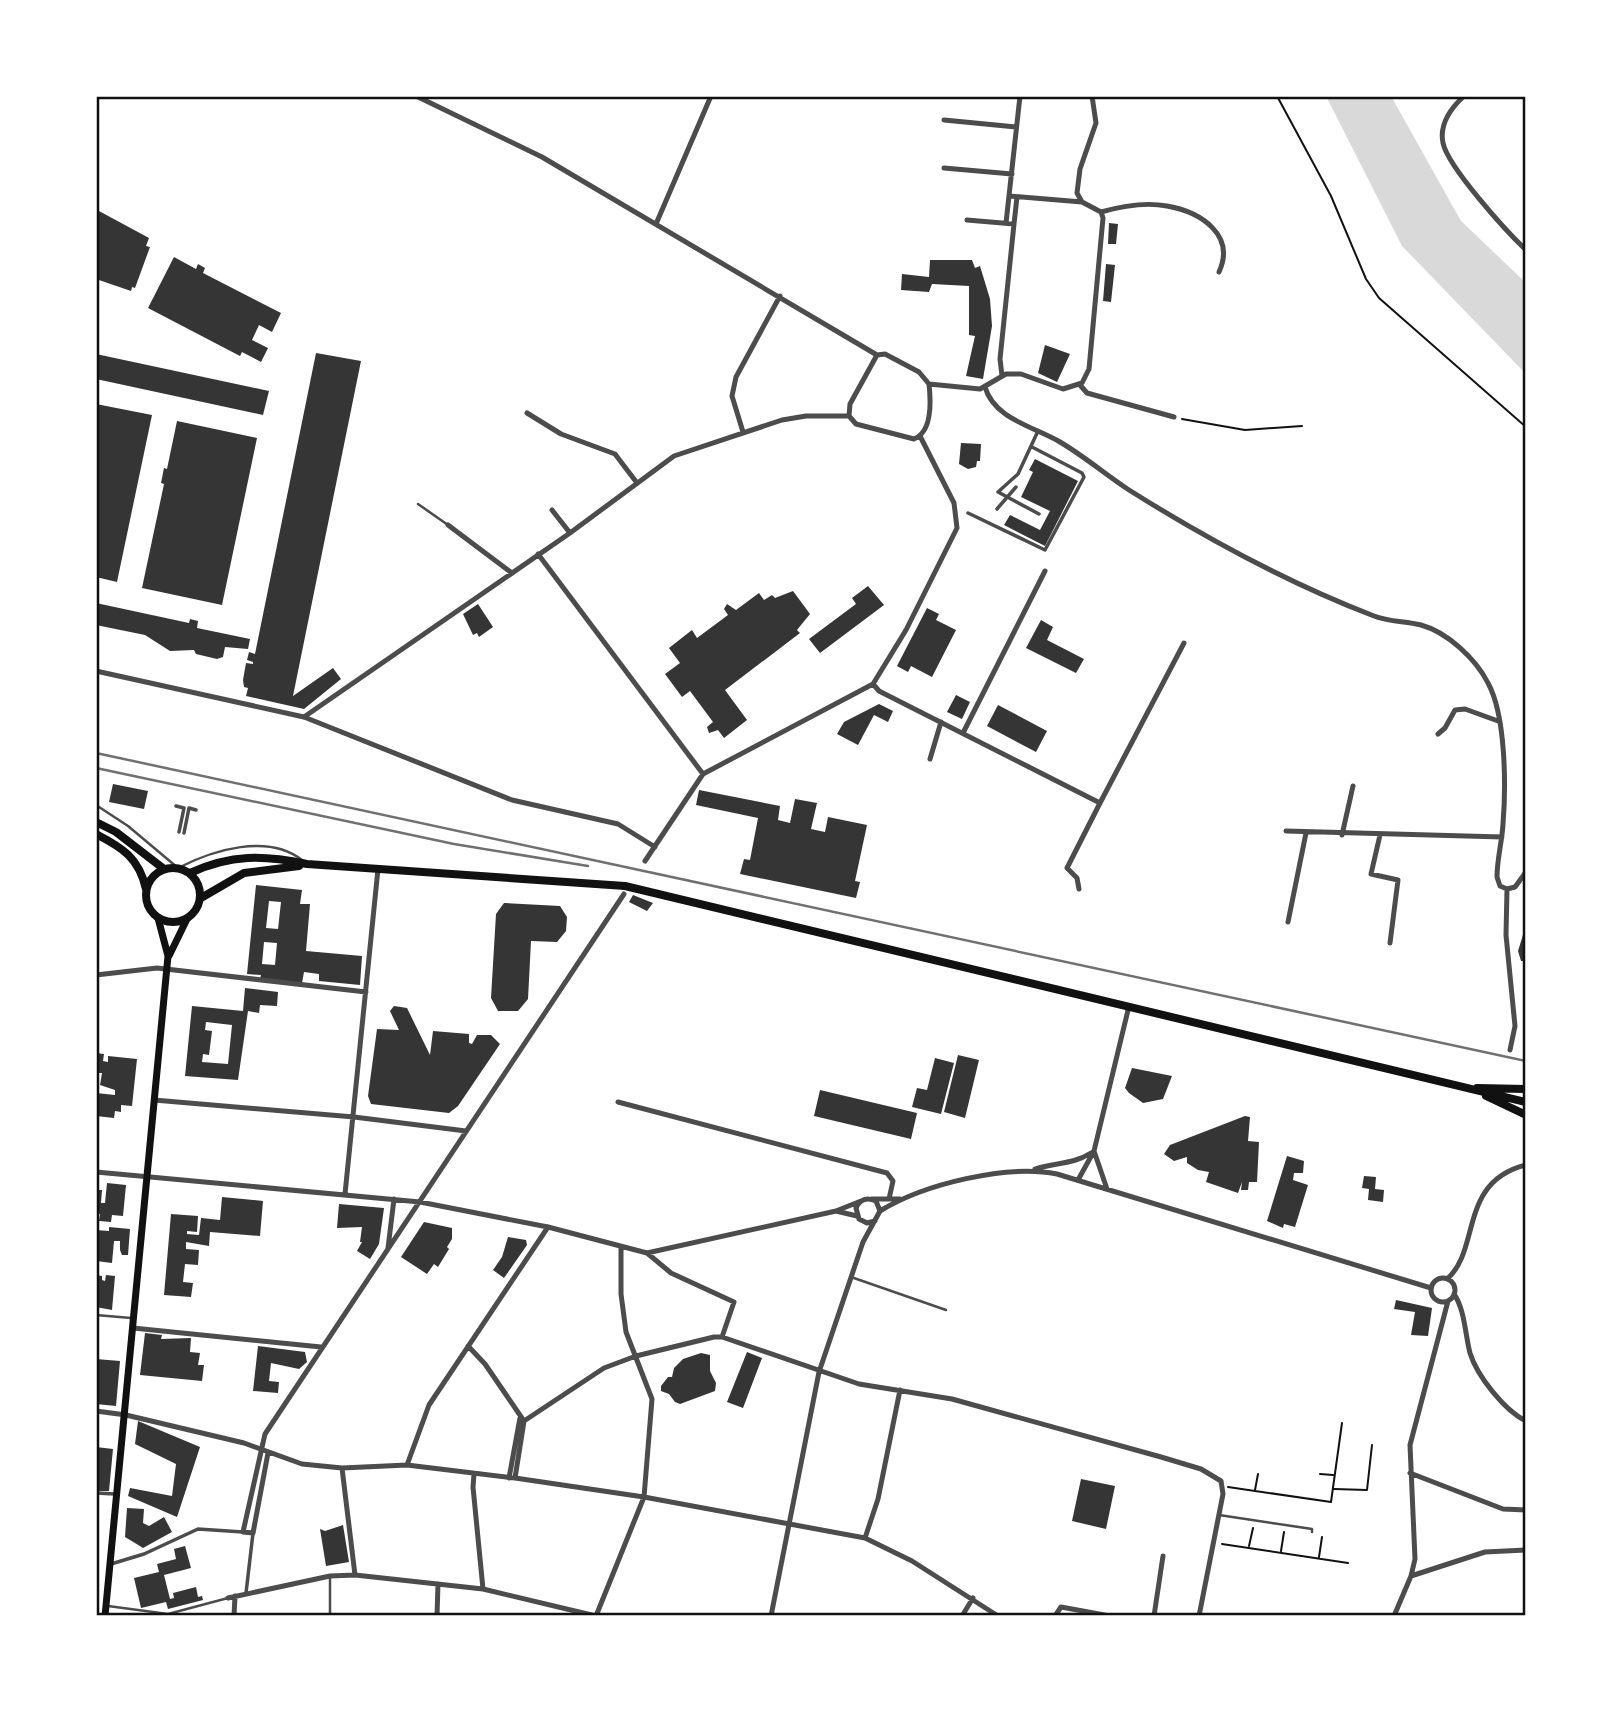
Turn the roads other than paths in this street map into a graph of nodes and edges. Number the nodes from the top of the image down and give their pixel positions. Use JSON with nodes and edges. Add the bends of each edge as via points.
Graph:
{"nodes":[{"id":1,"x":416,"y":96,"type":"edge"},
{"id":2,"x":711,"y":96,"type":"edge"},
{"id":3,"x":1020,"y":96,"type":"edge"},
{"id":4,"x":1092,"y":96,"type":"edge"},
{"id":5,"x":1464,"y":96,"type":"edge"},
{"id":6,"x":944,"y":120,"type":"dead end"},
{"id":7,"x":1017,"y":127,"type":"junction"},
{"id":8,"x":944,"y":168,"type":"dead end"},
{"id":9,"x":1012,"y":174,"type":"junction"},
{"id":10,"x":1009,"y":196,"type":"junction"},
{"id":11,"x":1017,"y":197,"type":"junction"},
{"id":12,"x":1082,"y":202,"type":"junction"},
{"id":13,"x":1101,"y":212,"type":"junction"},
{"id":14,"x":967,"y":219,"type":"dead end"},
{"id":15,"x":1006,"y":223,"type":"junction"},
{"id":16,"x":656,"y":224,"type":"junction"},
{"id":17,"x":1014,"y":228,"type":"junction"},
{"id":18,"x":1526,"y":250,"type":"edge"},
{"id":19,"x":1219,"y":272,"type":"dead end"},
{"id":20,"x":780,"y":296,"type":"junction"},
{"id":21,"x":877,"y":355,"type":"junction"},
{"id":22,"x":1002,"y":376,"type":"junction"},
{"id":23,"x":929,"y":384,"type":"junction"},
{"id":24,"x":1081,"y":384,"type":"junction"},
{"id":25,"x":985,"y":387,"type":"junction"},
{"id":26,"x":527,"y":413,"type":"dead end"},
{"id":27,"x":849,"y":416,"type":"junction"},
{"id":28,"x":1174,"y":417,"type":"road end"},
{"id":29,"x":1038,"y":431,"type":"junction"},
{"id":30,"x":743,"y":432,"type":"junction"},
{"id":31,"x":920,"y":436,"type":"junction"},
{"id":32,"x":1032,"y":447,"type":"junction"},
{"id":33,"x":637,"y":483,"type":"junction"},
{"id":34,"x":1016,"y":487,"type":"dead end"},
{"id":35,"x":1009,"y":498,"type":"junction"},
{"id":36,"x":418,"y":504,"type":"dead end"},
{"id":37,"x":998,"y":509,"type":"dead end"},
{"id":38,"x":552,"y":510,"type":"dead end"},
{"id":39,"x":968,"y":513,"type":"dead end"},
{"id":40,"x":1039,"y":514,"type":"dead end"},
{"id":41,"x":448,"y":525,"type":"joint"},
{"id":42,"x":570,"y":533,"type":"junction"},
{"id":43,"x":538,"y":554,"type":"junction"},
{"id":44,"x":1045,"y":571,"type":"dead end"},
{"id":45,"x":512,"y":573,"type":"junction"},
{"id":46,"x":1184,"y":643,"type":"dead end"},
{"id":47,"x":96,"y":671,"type":"edge"},
{"id":48,"x":873,"y":684,"type":"junction"},
{"id":49,"x":304,"y":717,"type":"junction"},
{"id":50,"x":1498,"y":721,"type":"junction"},
{"id":51,"x":941,"y":722,"type":"junction"},
{"id":52,"x":964,"y":733,"type":"junction"},
{"id":53,"x":1438,"y":734,"type":"dead end"},
{"id":54,"x":930,"y":759,"type":"dead end"},
{"id":55,"x":704,"y":774,"type":"junction"},
{"id":56,"x":1353,"y":786,"type":"dead end"},
{"id":57,"x":1100,"y":803,"type":"junction"},
{"id":58,"x":96,"y":805,"type":"edge"},
{"id":59,"x":176,"y":806,"type":"dead end"},
{"id":60,"x":196,"y":810,"type":"dead end"},
{"id":61,"x":96,"y":822,"type":"edge"},
{"id":62,"x":1286,"y":831,"type":"dead end"},
{"id":63,"x":1306,"y":832,"type":"junction"},
{"id":64,"x":96,"y":834,"type":"edge"},
{"id":65,"x":1342,"y":835,"type":"junction"},
{"id":66,"x":1380,"y":835,"type":"junction"},
{"id":67,"x":1502,"y":837,"type":"junction"},
{"id":68,"x":655,"y":848,"type":"junction"},
{"id":69,"x":645,"y":862,"type":"dead end"},
{"id":70,"x":307,"y":864,"type":"junction"},
{"id":71,"x":178,"y":868,"type":"junction"},
{"id":72,"x":164,"y":869,"type":"junction"},
{"id":73,"x":378,"y":869,"type":"junction"},
{"id":74,"x":1526,"y":872,"type":"edge"},
{"id":75,"x":190,"y":873,"type":"junction"},
{"id":76,"x":1079,"y":889,"type":"dead end"},
{"id":77,"x":1507,"y":890,"type":"junction"},
{"id":78,"x":146,"y":891,"type":"junction"},
{"id":79,"x":624,"y":894,"type":"dead end"},
{"id":80,"x":201,"y":898,"type":"junction"},
{"id":81,"x":158,"y":918,"type":"junction"},
{"id":82,"x":187,"y":919,"type":"junction"},
{"id":83,"x":1288,"y":922,"type":"dead end"},
{"id":84,"x":1390,"y":943,"type":"dead end"},
{"id":85,"x":168,"y":956,"type":"junction"},
{"id":86,"x":167,"y":969,"type":"junction"},
{"id":87,"x":96,"y":975,"type":"edge"},
{"id":88,"x":366,"y":992,"type":"junction"},
{"id":89,"x":1129,"y":1006,"type":"junction"},
{"id":90,"x":1510,"y":1050,"type":"dead end"},
{"id":91,"x":1471,"y":1089,"type":"junction"},
{"id":92,"x":1526,"y":1089,"type":"edge"},
{"id":93,"x":154,"y":1100,"type":"junction"},
{"id":94,"x":618,"y":1102,"type":"dead end"},
{"id":95,"x":1526,"y":1102,"type":"edge"},
{"id":96,"x":1526,"y":1115,"type":"edge"},
{"id":97,"x":354,"y":1117,"type":"junction"},
{"id":98,"x":466,"y":1131,"type":"junction"},
{"id":99,"x":1094,"y":1151,"type":"junction"},
{"id":100,"x":1526,"y":1165,"type":"edge"},
{"id":101,"x":1033,"y":1169,"type":"junction"},
{"id":102,"x":96,"y":1172,"type":"edge"},
{"id":103,"x":148,"y":1176,"type":"junction"},
{"id":104,"x":1078,"y":1180,"type":"junction"},
{"id":105,"x":1107,"y":1189,"type":"junction"},
{"id":106,"x":345,"y":1194,"type":"junction"},
{"id":107,"x":394,"y":1199,"type":"junction"},
{"id":108,"x":872,"y":1199,"type":"junction"},
{"id":109,"x":889,"y":1199,"type":"junction"},
{"id":110,"x":900,"y":1199,"type":"junction"},
{"id":111,"x":861,"y":1201,"type":"junction"},
{"id":112,"x":420,"y":1202,"type":"junction"},
{"id":113,"x":836,"y":1211,"type":"junction"},
{"id":114,"x":880,"y":1211,"type":"junction"},
{"id":115,"x":857,"y":1216,"type":"junction"},
{"id":116,"x":875,"y":1221,"type":"junction"},
{"id":117,"x":863,"y":1222,"type":"junction"},
{"id":118,"x":548,"y":1227,"type":"junction"},
{"id":119,"x":863,"y":1242,"type":"junction"},
{"id":120,"x":621,"y":1248,"type":"junction"},
{"id":121,"x":387,"y":1252,"type":"junction"},
{"id":122,"x":647,"y":1253,"type":"junction"},
{"id":123,"x":851,"y":1277,"type":"junction"},
{"id":124,"x":1447,"y":1279,"type":"junction"},
{"id":125,"x":1431,"y":1288,"type":"junction"},
{"id":126,"x":1454,"y":1294,"type":"junction"},
{"id":127,"x":1448,"y":1301,"type":"junction"},
{"id":128,"x":946,"y":1310,"type":"dead end"},
{"id":129,"x":96,"y":1315,"type":"edge"},
{"id":130,"x":134,"y":1318,"type":"junction"},
{"id":131,"x":133,"y":1328,"type":"junction"},
{"id":132,"x":722,"y":1337,"type":"junction"},
{"id":133,"x":468,"y":1346,"type":"junction"},
{"id":134,"x":321,"y":1347,"type":"junction"},
{"id":135,"x":636,"y":1356,"type":"junction"},
{"id":136,"x":819,"y":1372,"type":"junction"},
{"id":137,"x":900,"y":1390,"type":"junction"},
{"id":138,"x":96,"y":1411,"type":"edge"},
{"id":139,"x":125,"y":1415,"type":"junction"},
{"id":140,"x":522,"y":1420,"type":"junction"},
{"id":141,"x":1526,"y":1422,"type":"edge"},
{"id":142,"x":260,"y":1450,"type":"junction"},
{"id":143,"x":268,"y":1453,"type":"junction"},
{"id":144,"x":407,"y":1465,"type":"junction"},
{"id":145,"x":342,"y":1468,"type":"junction"},
{"id":146,"x":1410,"y":1473,"type":"junction"},
{"id":147,"x":472,"y":1474,"type":"junction"},
{"id":148,"x":512,"y":1478,"type":"junction"},
{"id":149,"x":96,"y":1493,"type":"edge"},
{"id":150,"x":118,"y":1494,"type":"junction"},
{"id":151,"x":644,"y":1497,"type":"junction"},
{"id":152,"x":1526,"y":1510,"type":"edge"},
{"id":153,"x":1219,"y":1515,"type":"junction"},
{"id":154,"x":790,"y":1525,"type":"junction"},
{"id":155,"x":243,"y":1532,"type":"junction"},
{"id":156,"x":1312,"y":1532,"type":"dead end"},
{"id":157,"x":253,"y":1533,"type":"junction"},
{"id":158,"x":866,"y":1538,"type":"junction"},
{"id":159,"x":1526,"y":1550,"type":"edge"},
{"id":160,"x":1163,"y":1556,"type":"dead end"},
{"id":161,"x":111,"y":1564,"type":"junction"},
{"id":162,"x":355,"y":1575,"type":"junction"},
{"id":163,"x":330,"y":1576,"type":"junction"},
{"id":164,"x":1411,"y":1576,"type":"junction"},
{"id":165,"x":438,"y":1584,"type":"junction"},
{"id":166,"x":483,"y":1589,"type":"junction"},
{"id":167,"x":246,"y":1593,"type":"junction"},
{"id":168,"x":235,"y":1596,"type":"junction"},
{"id":169,"x":228,"y":1598,"type":"joint"},
{"id":170,"x":973,"y":1598,"type":"junction"},
{"id":171,"x":106,"y":1606,"type":"junction"},
{"id":172,"x":96,"y":1608,"type":"edge"},
{"id":173,"x":105,"y":1616,"type":"edge"},
{"id":174,"x":234,"y":1616,"type":"edge"},
{"id":175,"x":330,"y":1616,"type":"edge"},
{"id":176,"x":437,"y":1616,"type":"edge"},
{"id":177,"x":596,"y":1616,"type":"edge"},
{"id":178,"x":771,"y":1616,"type":"edge"},
{"id":179,"x":962,"y":1616,"type":"edge"},
{"id":180,"x":998,"y":1616,"type":"edge"},
{"id":181,"x":1055,"y":1616,"type":"edge"},
{"id":182,"x":1110,"y":1616,"type":"edge"},
{"id":183,"x":1154,"y":1616,"type":"edge"},
{"id":184,"x":1199,"y":1616,"type":"edge"},
{"id":185,"x":1394,"y":1616,"type":"edge"}],
"edges":[{"from":1,"to":16,"type":"street","via":[[542,157]]},
{"from":2,"to":16,"type":"street"},
{"from":3,"to":7,"type":"street"},
{"from":4,"to":12,"type":"street","via":[[1096,123],[1077,184]]},
{"from":5,"to":18,"type":"street","via":[[1446,118],[1443,144],[1455,167]]},
{"from":6,"to":7,"type":"street"},
{"from":7,"to":9,"type":"street"},
{"from":8,"to":9,"type":"street"},
{"from":9,"to":10,"type":"street"},
{"from":10,"to":11,"type":"street"},
{"from":10,"to":15,"type":"street"},
{"from":11,"to":12,"type":"street"},
{"from":11,"to":17,"type":"street"},
{"from":12,"to":13,"type":"street"},
{"from":13,"to":19,"type":"street","via":[[1167,205],[1190,214],[1220,234],[1224,255]]},
{"from":13,"to":24,"type":"street","via":[[1089,369]]},
{"from":14,"to":15,"type":"street"},
{"from":15,"to":17,"type":"street"},
{"from":16,"to":20,"type":"street"},
{"from":17,"to":22,"type":"street","via":[[999,369]]},
{"from":20,"to":21,"type":"street"},
{"from":20,"to":30,"type":"street","via":[[736,377],[732,396]]},
{"from":21,"to":23,"type":"street","via":[[885,354],[919,372]]},
{"from":21,"to":27,"type":"street","via":[[850,404]]},
{"from":22,"to":24,"type":"street","via":[[1021,374],[1063,389]]},
{"from":22,"to":25,"type":"street"},
{"from":23,"to":25,"type":"street"},
{"from":23,"to":31,"type":"street","via":[[926,428]]},
{"from":24,"to":28,"type":"street","via":[[1087,393]]},
{"from":25,"to":29,"type":"street","via":[[1004,412]]},
{"from":26,"to":33,"type":"street","via":[[561,434],[615,454]]},
{"from":27,"to":30,"type":"street","via":[[799,416]]},
{"from":27,"to":31,"type":"street","via":[[862,426],[914,439]]},
{"from":29,"to":32,"type":"street"},
{"from":29,"to":50,"type":"street","via":[[1268,570],[1377,617],[1438,632],[1482,673]]},
{"from":30,"to":33,"type":"street","via":[[681,452]]},
{"from":31,"to":48,"type":"street","via":[[954,503],[957,528]]},
{"from":32,"to":35,"type":"street","via":[[1024,468],[998,492]]},
{"from":32,"to":39,"type":"street","via":[[1084,477],[1048,546],[1042,550]]},
{"from":33,"to":42,"type":"street"},
{"from":34,"to":35,"type":"street"},
{"from":35,"to":37,"type":"street"},
{"from":35,"to":40,"type":"street"},
{"from":36,"to":41,"type":"lane"},
{"from":38,"to":42,"type":"street"},
{"from":41,"to":45,"type":"street"},
{"from":42,"to":43,"type":"street"},
{"from":43,"to":45,"type":"street"},
{"from":43,"to":55,"type":"street"},
{"from":44,"to":52,"type":"street"},
{"from":45,"to":49,"type":"street"},
{"from":46,"to":57,"type":"street"},
{"from":47,"to":49,"type":"street"},
{"from":48,"to":51,"type":"street"},
{"from":48,"to":55,"type":"street"},
{"from":49,"to":68,"type":"street","via":[[512,800],[618,824]]},
{"from":50,"to":53,"type":"street","via":[[1455,710]]},
{"from":50,"to":67,"type":"street"},
{"from":51,"to":52,"type":"street"},
{"from":51,"to":54,"type":"street"},
{"from":52,"to":57,"type":"street"},
{"from":55,"to":68,"type":"street"},
{"from":56,"to":65,"type":"street"},
{"from":57,"to":76,"type":"street","via":[[1067,868],[1077,878]]},
{"from":58,"to":71,"type":"lane"},
{"from":59,"to":60,"type":"street","via":[[184,808],[182,833],[188,808]]},
{"from":61,"to":72,"type":"main road"},
{"from":62,"to":63,"type":"street"},
{"from":63,"to":65,"type":"street"},
{"from":63,"to":83,"type":"street"},
{"from":64,"to":78,"type":"main road","via":[[139,866]]},
{"from":65,"to":66,"type":"street"},
{"from":66,"to":67,"type":"street"},
{"from":66,"to":84,"type":"street","via":[[1371,874],[1398,880]]},
{"from":67,"to":77,"type":"street","via":[[1497,877]]},
{"from":68,"to":69,"type":"street"},
{"from":70,"to":71,"type":"lane","via":[[282,849],[257,846],[219,852]]},
{"from":70,"to":73,"type":"main road"},
{"from":70,"to":75,"type":"main road","via":[[242,856]]},
{"from":70,"to":80,"type":"main road","via":[[244,873]]},
{"from":71,"to":72,"type":"main road"},
{"from":71,"to":75,"type":"main road"},
{"from":72,"to":78,"type":"main road","via":[[152,878]]},
{"from":73,"to":88,"type":"street"},
{"from":73,"to":89,"type":"main road","via":[[625,886]]},
{"from":74,"to":77,"type":"street"},
{"from":75,"to":80,"type":"main road"},
{"from":77,"to":90,"type":"street","via":[[1514,1016]]},
{"from":78,"to":81,"type":"main road","via":[[148,906]]},
{"from":79,"to":98,"type":"street"},
{"from":80,"to":82,"type":"main road"},
{"from":81,"to":82,"type":"main road","via":[[172,923]]},
{"from":81,"to":85,"type":"main road"},
{"from":82,"to":85,"type":"main road"},
{"from":85,"to":86,"type":"main road"},
{"from":86,"to":87,"type":"street"},
{"from":86,"to":88,"type":"street"},
{"from":86,"to":93,"type":"main road"},
{"from":88,"to":97,"type":"street"},
{"from":89,"to":91,"type":"main road"},
{"from":89,"to":99,"type":"street"},
{"from":91,"to":92,"type":"main road"},
{"from":91,"to":95,"type":"main road"},
{"from":91,"to":96,"type":"main road"},
{"from":93,"to":97,"type":"street"},
{"from":93,"to":103,"type":"main road"},
{"from":94,"to":109,"type":"street","via":[[887,1173],[893,1181]]},
{"from":97,"to":98,"type":"street"},
{"from":97,"to":106,"type":"street"},
{"from":98,"to":112,"type":"street"},
{"from":99,"to":101,"type":"street","via":[[1076,1163]]},
{"from":99,"to":104,"type":"street"},
{"from":99,"to":105,"type":"street"},
{"from":100,"to":124,"type":"street","via":[[1505,1172],[1481,1199],[1455,1272]]},
{"from":101,"to":104,"type":"street"},
{"from":101,"to":110,"type":"street","via":[[972,1179]]},
{"from":102,"to":103,"type":"street"},
{"from":103,"to":106,"type":"street"},
{"from":103,"to":130,"type":"main road"},
{"from":104,"to":105,"type":"street"},
{"from":105,"to":125,"type":"street"},
{"from":106,"to":107,"type":"street"},
{"from":107,"to":112,"type":"street"},
{"from":107,"to":121,"type":"street"},
{"from":108,"to":109,"type":"street"},
{"from":108,"to":111,"type":"street"},
{"from":108,"to":114,"type":"street"},
{"from":109,"to":110,"type":"street"},
{"from":110,"to":114,"type":"street"},
{"from":111,"to":113,"type":"street"},
{"from":111,"to":115,"type":"street"},
{"from":112,"to":118,"type":"street"},
{"from":112,"to":121,"type":"street"},
{"from":113,"to":115,"type":"street"},
{"from":113,"to":122,"type":"street"},
{"from":114,"to":116,"type":"street"},
{"from":115,"to":117,"type":"street"},
{"from":116,"to":117,"type":"street"},
{"from":116,"to":119,"type":"street"},
{"from":117,"to":119,"type":"street"},
{"from":118,"to":120,"type":"street"},
{"from":118,"to":133,"type":"street"},
{"from":119,"to":123,"type":"street"},
{"from":120,"to":122,"type":"street"},
{"from":120,"to":135,"type":"street","via":[[626,1332]]},
{"from":121,"to":134,"type":"street"},
{"from":122,"to":132,"type":"street","via":[[671,1273],[734,1302]]},
{"from":123,"to":128,"type":"lane"},
{"from":123,"to":136,"type":"street"},
{"from":124,"to":125,"type":"street","via":[[1437,1279]]},
{"from":124,"to":126,"type":"street","via":[[1454,1285]]},
{"from":125,"to":127,"type":"street","via":[[1433,1298]]},
{"from":126,"to":127,"type":"street"},
{"from":126,"to":141,"type":"street","via":[[1471,1357],[1517,1417]]},
{"from":127,"to":146,"type":"street","via":[[1414,1431]]},
{"from":129,"to":130,"type":"lane"},
{"from":130,"to":131,"type":"main road"},
{"from":131,"to":134,"type":"street"},
{"from":131,"to":139,"type":"main road"},
{"from":132,"to":135,"type":"street"},
{"from":132,"to":136,"type":"street"},
{"from":133,"to":140,"type":"street"},
{"from":133,"to":144,"type":"street","via":[[429,1405]]},
{"from":134,"to":142,"type":"street","via":[[265,1434]]},
{"from":135,"to":140,"type":"street","via":[[604,1368]]},
{"from":135,"to":151,"type":"street","via":[[652,1399]]},
{"from":136,"to":137,"type":"street"},
{"from":136,"to":154,"type":"street"},
{"from":137,"to":153,"type":"street","via":[[952,1399],[1201,1469],[1220,1481]]},
{"from":137,"to":158,"type":"street"},
{"from":138,"to":139,"type":"street"},
{"from":139,"to":142,"type":"street"},
{"from":139,"to":150,"type":"main road"},
{"from":140,"to":148,"type":"street"},
{"from":142,"to":143,"type":"street"},
{"from":142,"to":155,"type":"street"},
{"from":143,"to":145,"type":"street","via":[[302,1464]]},
{"from":143,"to":157,"type":"street"},
{"from":144,"to":145,"type":"street"},
{"from":144,"to":147,"type":"street"},
{"from":145,"to":162,"type":"street"},
{"from":146,"to":152,"type":"street","via":[[1503,1509]]},
{"from":146,"to":164,"type":"street","via":[[1416,1539]]},
{"from":147,"to":148,"type":"street"},
{"from":147,"to":166,"type":"street"},
{"from":148,"to":151,"type":"street"},
{"from":149,"to":150,"type":"street"},
{"from":150,"to":161,"type":"main road"},
{"from":151,"to":154,"type":"street"},
{"from":151,"to":177,"type":"street"},
{"from":153,"to":156,"type":"lane"},
{"from":153,"to":184,"type":"street"},
{"from":154,"to":158,"type":"street"},
{"from":154,"to":178,"type":"street"},
{"from":155,"to":157,"type":"street"},
{"from":155,"to":161,"type":"street","via":[[198,1529]]},
{"from":157,"to":167,"type":"street"},
{"from":158,"to":170,"type":"street"},
{"from":159,"to":164,"type":"street","via":[[1485,1552]]},
{"from":160,"to":183,"type":"street"},
{"from":161,"to":171,"type":"main road"},
{"from":162,"to":163,"type":"street"},
{"from":162,"to":165,"type":"street"},
{"from":163,"to":167,"type":"street"},
{"from":163,"to":175,"type":"lane"},
{"from":164,"to":185,"type":"street"},
{"from":165,"to":166,"type":"street"},
{"from":165,"to":176,"type":"street"},
{"from":166,"to":177,"type":"street"},
{"from":167,"to":168,"type":"street"},
{"from":168,"to":169,"type":"street"},
{"from":168,"to":174,"type":"street"},
{"from":169,"to":171,"type":"lane","via":[[168,1614]]},
{"from":170,"to":179,"type":"street"},
{"from":170,"to":180,"type":"street"},
{"from":171,"to":172,"type":"street"},
{"from":171,"to":173,"type":"main road"},
{"from":181,"to":182,"type":"street","via":[[1061,1607]]}]}
